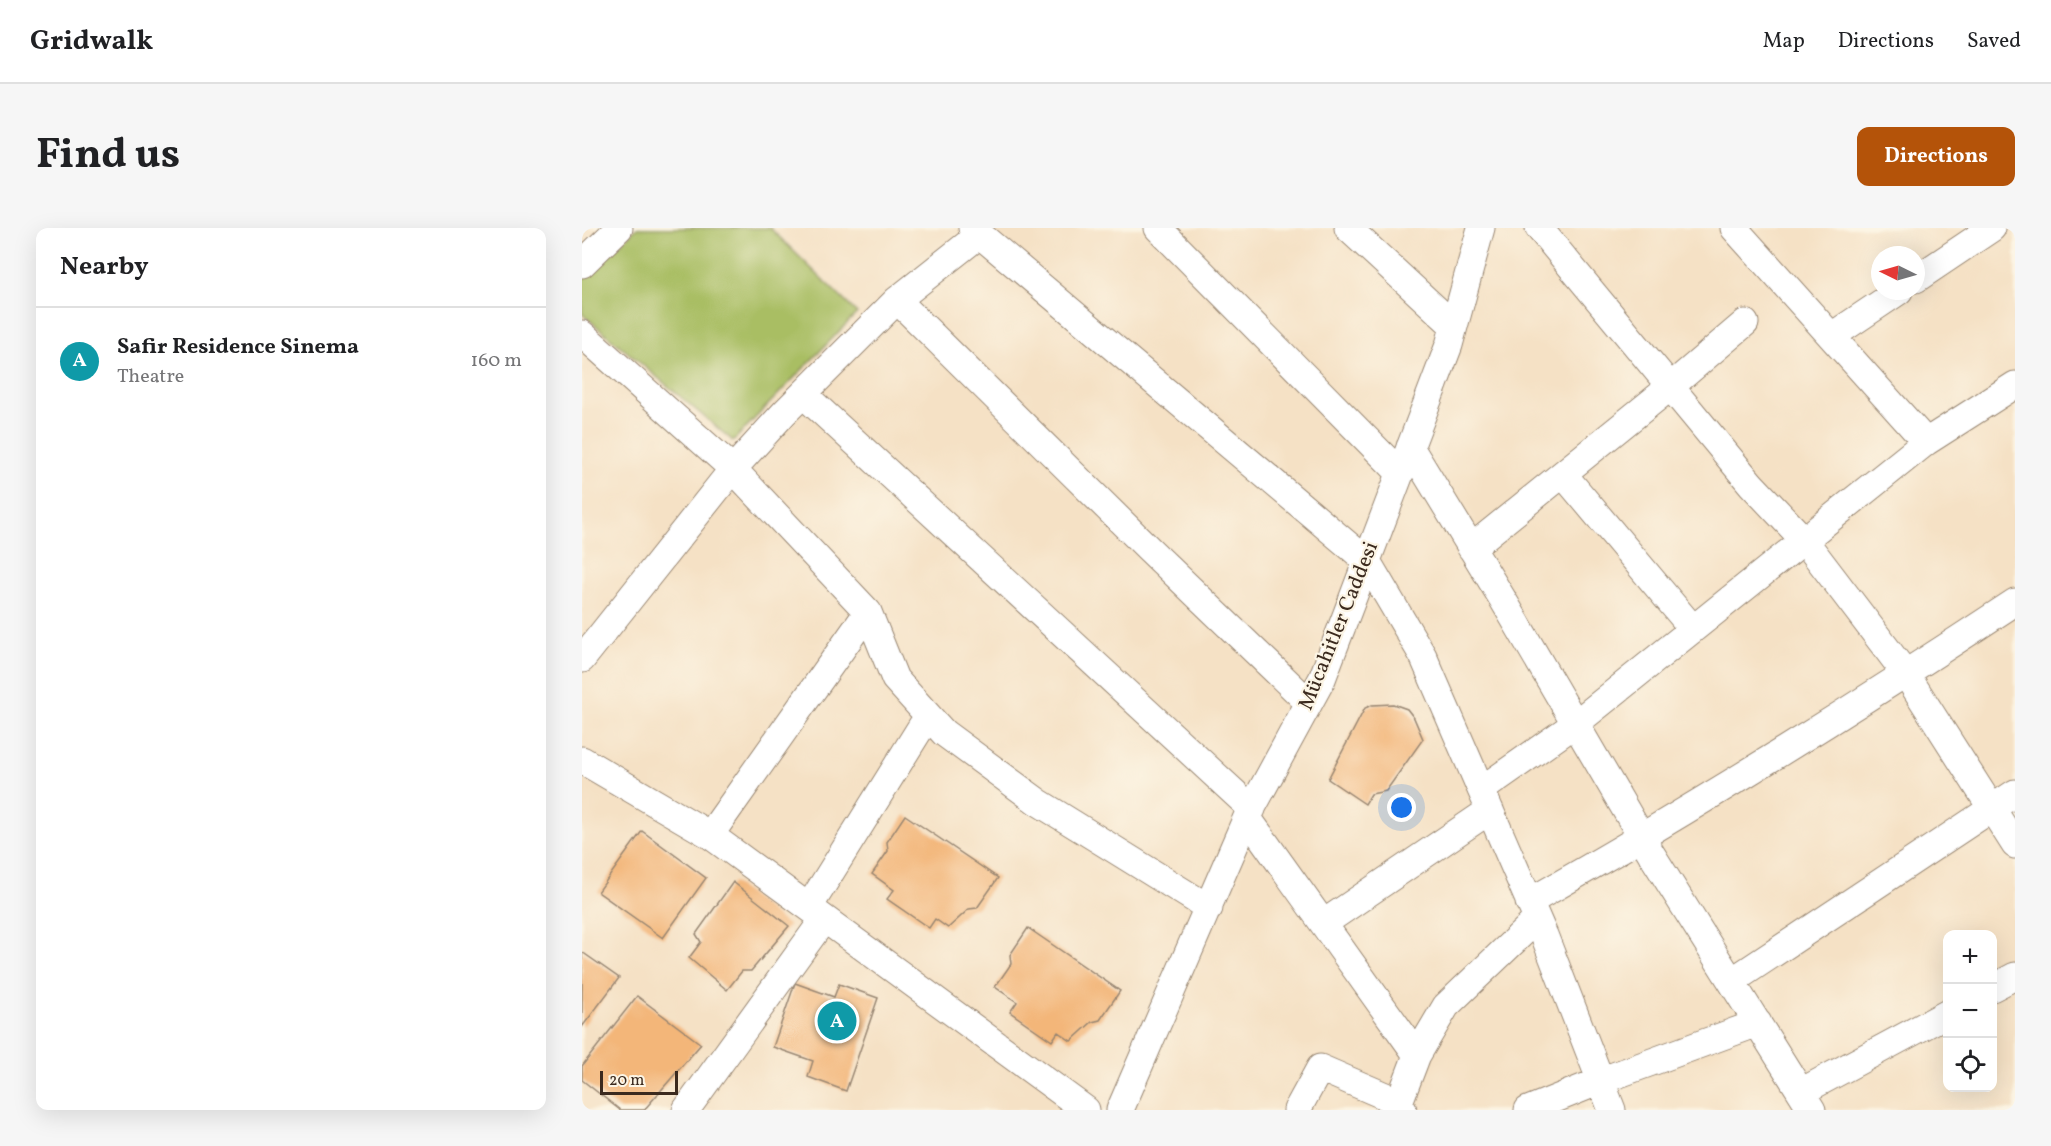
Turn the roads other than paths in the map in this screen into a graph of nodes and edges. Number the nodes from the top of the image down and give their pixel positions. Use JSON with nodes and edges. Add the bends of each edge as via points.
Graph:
{"nodes":[{"id":1,"x":619,"y":228,"type":"edge"},
{"id":2,"x":1158,"y":228,"type":"edge"},
{"id":3,"x":1348,"y":228,"type":"edge"},
{"id":4,"x":1481,"y":228,"type":"edge"},
{"id":5,"x":1539,"y":228,"type":"edge"},
{"id":6,"x":1992,"y":228,"type":"edge"},
{"id":7,"x":975,"y":231,"type":"edge"},
{"id":8,"x":1750,"y":233,"type":"edge"},
{"id":9,"x":582,"y":264,"type":"edge"},
{"id":10,"x":1925,"y":273,"type":"edge"},
{"id":11,"x":897,"y":300,"type":"junction"},
{"id":12,"x":1886,"y":300,"type":"edge"},
{"id":13,"x":1745,"y":323,"type":"dead end"},
{"id":14,"x":1454,"y":326,"type":"junction"},
{"id":15,"x":582,"y":334,"type":"edge"},
{"id":16,"x":1832,"y":336,"type":"junction"},
{"id":17,"x":2015,"y":385,"type":"edge"},
{"id":18,"x":1670,"y":387,"type":"junction"},
{"id":19,"x":803,"y":394,"type":"junction"},
{"id":20,"x":1926,"y":442,"type":"junction"},
{"id":21,"x":1410,"y":447,"type":"junction"},
{"id":22,"x":733,"y":469,"type":"junction"},
{"id":23,"x":1400,"y":473,"type":"junction"},
{"id":24,"x":1563,"y":474,"type":"junction"},
{"id":25,"x":1804,"y":540,"type":"junction"},
{"id":26,"x":1471,"y":548,"type":"junction"},
{"id":27,"x":1367,"y":561,"type":"junction"},
{"id":28,"x":2015,"y":602,"type":"edge"},
{"id":29,"x":868,"y":612,"type":"junction"},
{"id":30,"x":1693,"y":629,"type":"junction"},
{"id":31,"x":582,"y":659,"type":"edge"},
{"id":32,"x":1906,"y":674,"type":"junction"},
{"id":33,"x":1309,"y":703,"type":"junction"},
{"id":34,"x":928,"y":716,"type":"junction"},
{"id":35,"x":1575,"y":724,"type":"junction"},
{"id":36,"x":582,"y":760,"type":"edge"},
{"id":37,"x":2015,"y":793,"type":"edge"},
{"id":38,"x":1485,"y":800,"type":"junction"},
{"id":39,"x":1991,"y":808,"type":"junction"},
{"id":40,"x":1249,"y":813,"type":"junction"},
{"id":41,"x":710,"y":835,"type":"junction"},
{"id":42,"x":1642,"y":838,"type":"junction"},
{"id":43,"x":2015,"y":844,"type":"edge"},
{"id":44,"x":1209,"y":908,"type":"junction"},
{"id":45,"x":1533,"y":911,"type":"junction"},
{"id":46,"x":817,"y":913,"type":"junction"},
{"id":47,"x":1324,"y":923,"type":"junction"},
{"id":48,"x":2015,"y":976,"type":"edge"},
{"id":49,"x":1732,"y":981,"type":"junction"},
{"id":50,"x":1997,"y":985,"type":"edge"},
{"id":51,"x":1943,"y":1016,"type":"edge"},
{"id":52,"x":1758,"y":1023,"type":"junction"},
{"id":53,"x":1417,"y":1055,"type":"junction"},
{"id":54,"x":1600,"y":1081,"type":"junction"},
{"id":55,"x":1807,"y":1101,"type":"edge"},
{"id":56,"x":1399,"y":1107,"type":"edge"},
{"id":57,"x":686,"y":1110,"type":"edge"},
{"id":58,"x":1086,"y":1110,"type":"edge"},
{"id":59,"x":1120,"y":1110,"type":"edge"},
{"id":60,"x":1297,"y":1110,"type":"edge"},
{"id":61,"x":1528,"y":1110,"type":"edge"},
{"id":62,"x":1612,"y":1110,"type":"edge"}],
"edges":[{"from":1,"to":9,"type":"street"},
{"from":2,"to":23,"type":"street"},
{"from":3,"to":14,"type":"street"},
{"from":4,"to":14,"type":"street","name":"Mücahitler Caddesi"},
{"from":5,"to":18,"type":"street"},
{"from":6,"to":10,"type":"street"},
{"from":7,"to":11,"type":"street"},
{"from":7,"to":27,"type":"street"},
{"from":8,"to":16,"type":"street"},
{"from":11,"to":19,"type":"street"},
{"from":11,"to":33,"type":"street"},
{"from":12,"to":16,"type":"street"},
{"from":13,"to":18,"type":"street"},
{"from":14,"to":21,"type":"street","name":"Mücahitler Caddesi"},
{"from":15,"to":22,"type":"street"},
{"from":16,"to":20,"type":"street"},
{"from":17,"to":20,"type":"street"},
{"from":18,"to":24,"type":"street"},
{"from":18,"to":25,"type":"street"},
{"from":19,"to":22,"type":"street"},
{"from":19,"to":40,"type":"street"},
{"from":20,"to":25,"type":"street"},
{"from":21,"to":23,"type":"street","name":"Mücahitler Caddesi"},
{"from":21,"to":26,"type":"street"},
{"from":22,"to":29,"type":"street"},
{"from":22,"to":31,"type":"street"},
{"from":23,"to":27,"type":"street","name":"Mücahitler Caddesi"},
{"from":24,"to":26,"type":"street"},
{"from":24,"to":30,"type":"street"},
{"from":25,"to":30,"type":"street"},
{"from":25,"to":32,"type":"street"},
{"from":26,"to":35,"type":"street"},
{"from":27,"to":33,"type":"street","name":"Mücahitler Caddesi"},
{"from":27,"to":38,"type":"street","via":[[1423,656]]},
{"from":28,"to":32,"type":"street"},
{"from":29,"to":34,"type":"street","via":[[895,679]]},
{"from":29,"to":41,"type":"street"},
{"from":30,"to":35,"type":"street"},
{"from":32,"to":39,"type":"street"},
{"from":32,"to":42,"type":"street"},
{"from":33,"to":40,"type":"street","name":"Mücahitler Caddesi"},
{"from":34,"to":44,"type":"street","via":[[944,733],[1038,802]]},
{"from":34,"to":46,"type":"street"},
{"from":35,"to":38,"type":"street"},
{"from":35,"to":42,"type":"street"},
{"from":36,"to":41,"type":"street"},
{"from":37,"to":39,"type":"street"},
{"from":38,"to":45,"type":"street"},
{"from":38,"to":47,"type":"street"},
{"from":39,"to":43,"type":"street"},
{"from":39,"to":49,"type":"street"},
{"from":40,"to":44,"type":"street","name":"Mücahitler Caddesi"},
{"from":40,"to":47,"type":"street"},
{"from":41,"to":46,"type":"street"},
{"from":42,"to":45,"type":"street"},
{"from":42,"to":49,"type":"street"},
{"from":44,"to":59,"type":"street","name":"Mücahitler Caddesi"},
{"from":45,"to":53,"type":"street","via":[[1446,1006]]},
{"from":45,"to":54,"type":"street"},
{"from":46,"to":57,"type":"street"},
{"from":46,"to":58,"type":"street"},
{"from":47,"to":53,"type":"street"},
{"from":48,"to":50,"type":"street"},
{"from":49,"to":52,"type":"street"},
{"from":51,"to":55,"type":"street"},
{"from":52,"to":54,"type":"street"},
{"from":52,"to":55,"type":"street"},
{"from":53,"to":56,"type":"street"},
{"from":54,"to":61,"type":"street"},
{"from":54,"to":62,"type":"street"},
{"from":56,"to":60,"type":"street","via":[[1320,1068]]}]}
